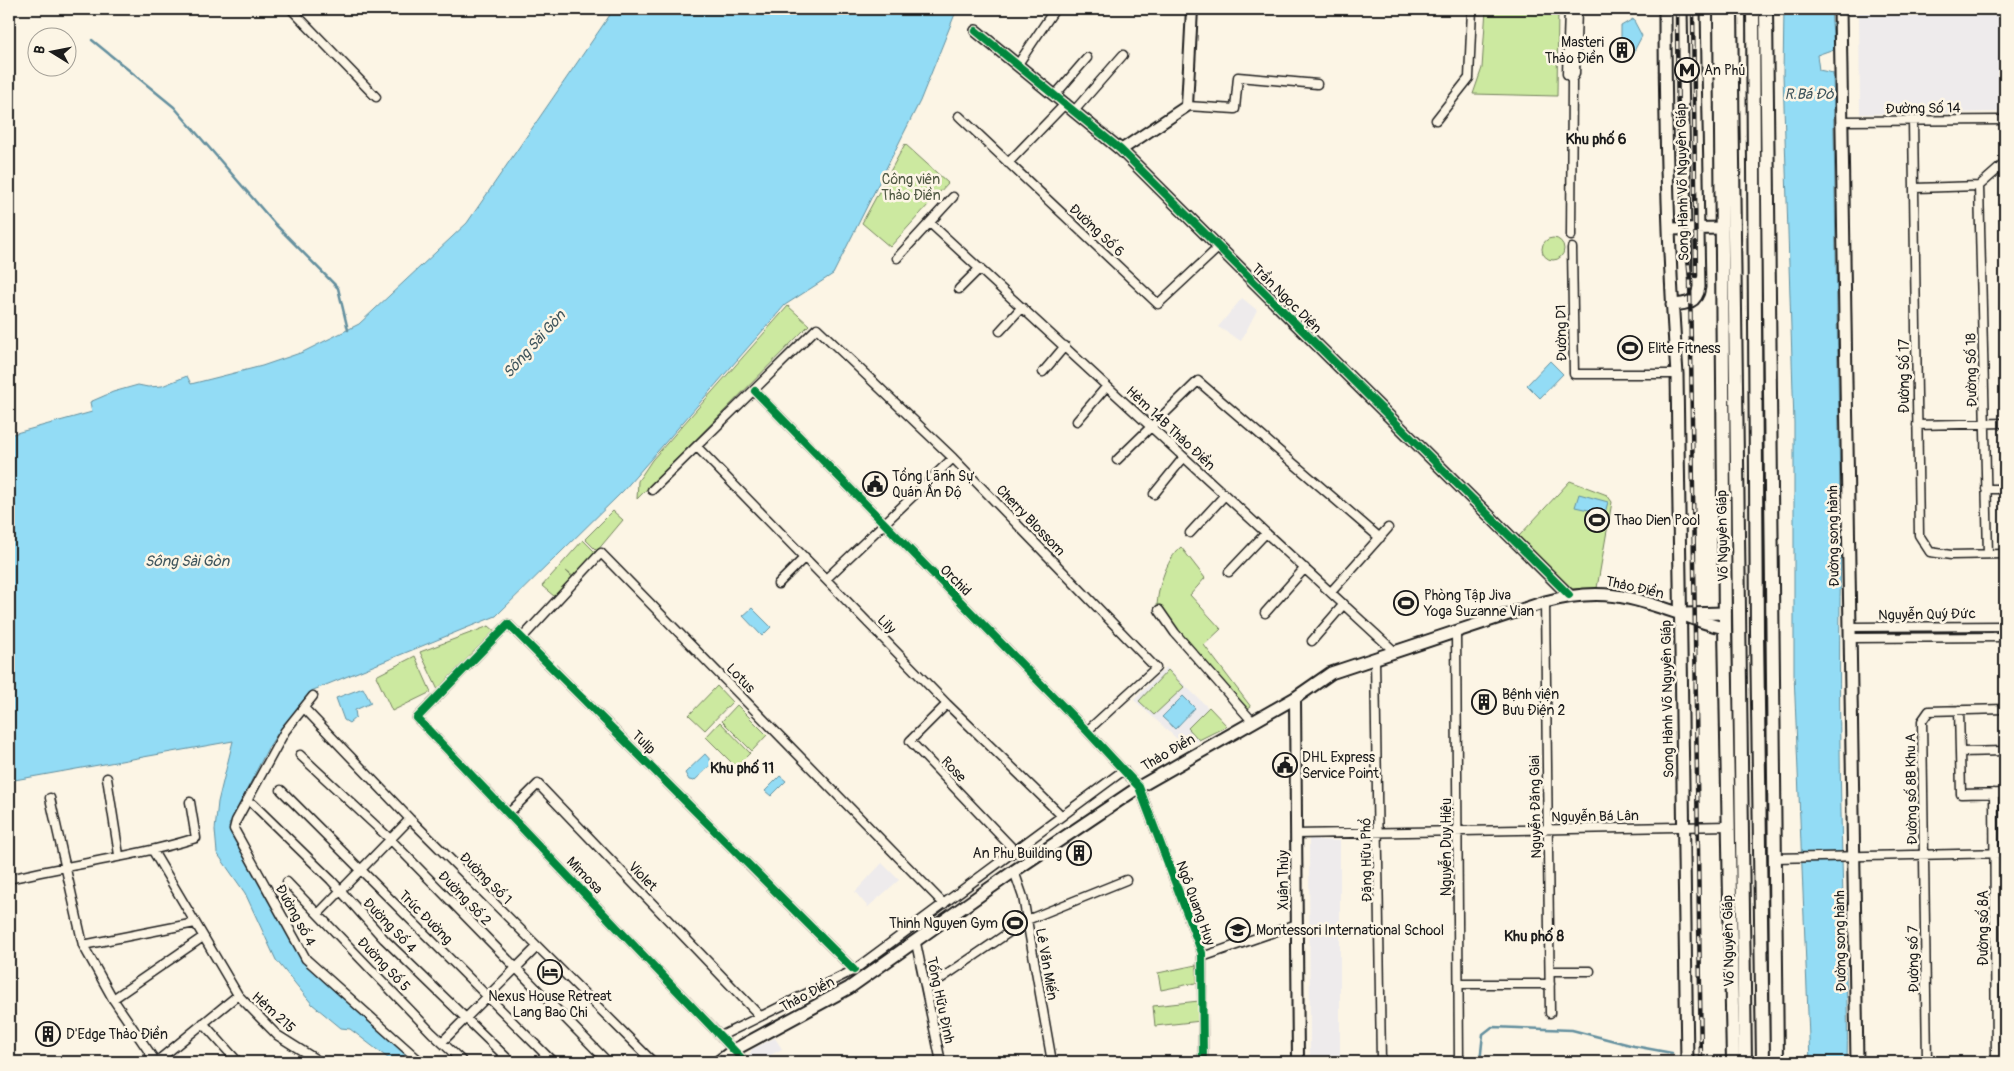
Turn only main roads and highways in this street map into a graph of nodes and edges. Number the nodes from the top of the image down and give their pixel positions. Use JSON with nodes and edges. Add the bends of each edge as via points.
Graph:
{"nodes":[{"id":1,"x":1665,"y":9,"type":"edge"},
{"id":2,"x":1694,"y":9,"type":"edge"},
{"id":3,"x":1720,"y":9,"type":"edge"},
{"id":4,"x":1731,"y":9,"type":"edge"},
{"id":5,"x":1753,"y":9,"type":"edge"},
{"id":6,"x":1766,"y":9,"type":"edge"},
{"id":7,"x":1840,"y":9,"type":"edge"},
{"id":8,"x":1722,"y":228,"type":"junction"},
{"id":9,"x":1669,"y":229,"type":"junction"},
{"id":10,"x":1697,"y":229,"type":"junction"},
{"id":11,"x":1672,"y":305,"type":"junction"},
{"id":12,"x":1725,"y":613,"type":"junction"},
{"id":13,"x":1681,"y":614,"type":"junction"},
{"id":14,"x":1725,"y":628,"type":"junction"},
{"id":15,"x":718,"y":1062,"type":"edge"},
{"id":16,"x":1687,"y":1062,"type":"edge"},
{"id":17,"x":1733,"y":1062,"type":"edge"},
{"id":18,"x":1745,"y":1062,"type":"edge"},
{"id":19,"x":1764,"y":1062,"type":"edge"},
{"id":20,"x":1777,"y":1062,"type":"edge"},
{"id":21,"x":1856,"y":1062,"type":"edge"}],
"edges":[{"from":1,"to":9,"type":"main road","name":"Song Hành Võ Nguyên Giáp"},
{"from":2,"to":10,"type":"main road","name":"Song Hành Võ Nguyên Giáp"},
{"from":3,"to":8,"type":"highway","name":"Võ Nguyên Giáp"},
{"from":4,"to":18,"type":"highway","name":"Võ Nguyên Giáp"},
{"from":5,"to":19,"type":"highway","via":[[1757,633]]},
{"from":6,"to":20,"type":"highway"},
{"from":7,"to":21,"type":"main road","name":"Đường song hành","via":[[1850,633],[1849,856]]},
{"from":8,"to":10,"type":"main road"},
{"from":8,"to":12,"type":"highway","name":"Võ Nguyên Giáp"},
{"from":9,"to":10,"type":"main road"},
{"from":9,"to":11,"type":"main road","name":"Song Hành Võ Nguyên Giáp"},
{"from":10,"to":11,"type":"main road","name":"Song Hành Võ Nguyên Giáp","via":[[1698,292],[1690,303]]},
{"from":11,"to":13,"type":"main road","name":"Song Hành Võ Nguyên Giáp","via":[[1677,374]]},
{"from":12,"to":13,"type":"main road","name":"Thảo Điền"},
{"from":12,"to":14,"type":"highway","name":"Võ Nguyên Giáp"},
{"from":13,"to":14,"type":"main road","name":"Thảo Điền"},
{"from":13,"to":15,"type":"main road","name":"Thảo Điền","via":[[1616,595],[1568,596],[1331,673],[1295,698],[1139,786],[849,988],[734,1050]]},
{"from":13,"to":16,"type":"main road","name":"Song Hành Võ Nguyên Giáp"},
{"from":14,"to":17,"type":"highway","name":"Võ Nguyên Giáp"}]}
